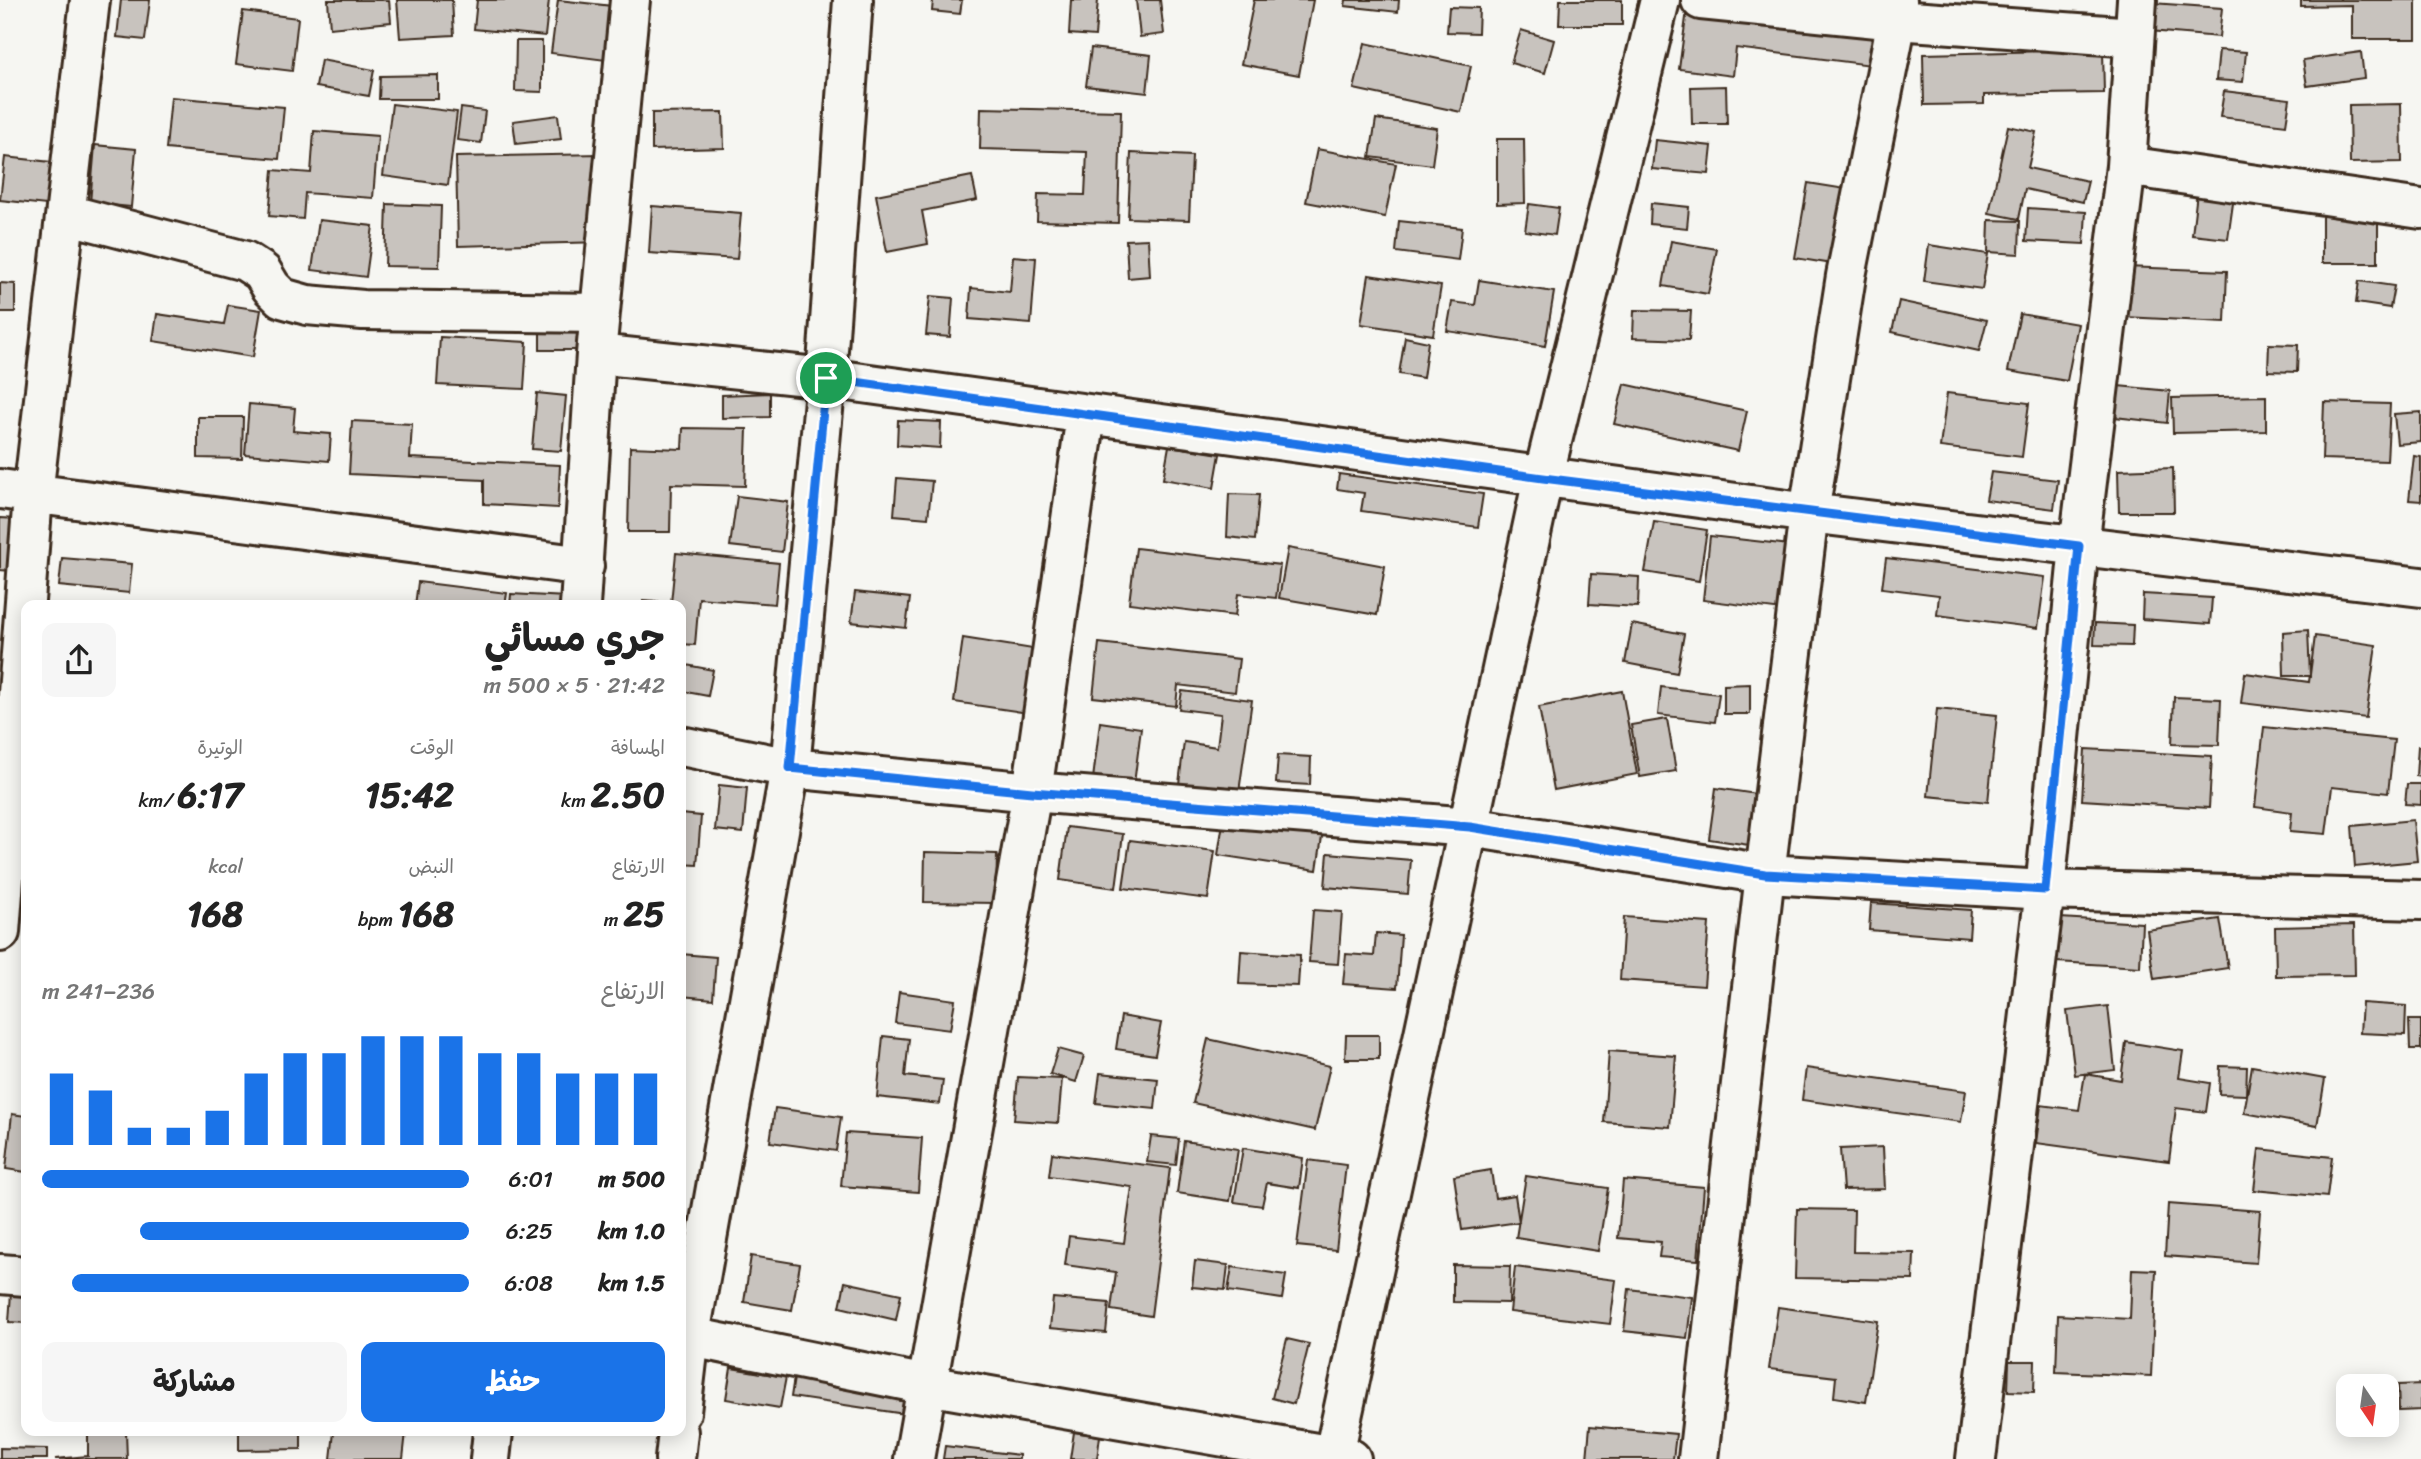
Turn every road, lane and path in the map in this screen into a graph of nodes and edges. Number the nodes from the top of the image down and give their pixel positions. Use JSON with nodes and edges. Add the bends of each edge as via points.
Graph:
{"nodes":[{"id":1,"x":90,"y":0,"type":"edge"},
{"id":2,"x":630,"y":0,"type":"edge"},
{"id":3,"x":853,"y":0,"type":"edge"},
{"id":4,"x":1660,"y":0,"type":"edge"},
{"id":5,"x":1701,"y":0,"type":"edge"},
{"id":6,"x":1897,"y":10,"type":"edge"},
{"id":7,"x":2135,"y":19,"type":"edge"},
{"id":8,"x":2126,"y":166,"type":"junction"},
{"id":9,"x":2421,"y":209,"type":"edge"},
{"id":10,"x":66,"y":214,"type":"junction"},
{"id":11,"x":600,"y":313,"type":"junction"},
{"id":12,"x":596,"y":354,"type":"junction"},
{"id":13,"x":826,"y":378,"type":"junction"},
{"id":14,"x":1086,"y":415,"type":"junction"},
{"id":15,"x":1543,"y":478,"type":"junction"},
{"id":16,"x":17,"y":492,"type":"edge"},
{"id":17,"x":1809,"y":513,"type":"junction"},
{"id":18,"x":2079,"y":546,"type":"junction"},
{"id":19,"x":584,"y":566,"type":"junction"},
{"id":20,"x":2421,"y":587,"type":"edge"},
{"id":21,"x":581,"y":600,"type":"edge"},
{"id":22,"x":686,"y":747,"type":"edge"},
{"id":23,"x":790,"y":768,"type":"junction"},
{"id":24,"x":1032,"y":792,"type":"junction"},
{"id":25,"x":1470,"y":827,"type":"junction"},
{"id":26,"x":1765,"y":874,"type":"junction"},
{"id":27,"x":2045,"y":890,"type":"junction"},
{"id":28,"x":2421,"y":900,"type":"edge"},
{"id":29,"x":0,"y":932,"type":"edge"},
{"id":30,"x":0,"y":1274,"type":"edge"},
{"id":31,"x":21,"y":1276,"type":"edge"},
{"id":32,"x":686,"y":1330,"type":"edge"},
{"id":33,"x":686,"y":1335,"type":"edge"},
{"id":34,"x":928,"y":1385,"type":"junction"},
{"id":35,"x":493,"y":1436,"type":"edge"},
{"id":36,"x":678,"y":1436,"type":"edge"},
{"id":37,"x":1340,"y":1458,"type":"edge"},
{"id":38,"x":490,"y":1459,"type":"edge"},
{"id":39,"x":675,"y":1459,"type":"edge"},
{"id":40,"x":914,"y":1459,"type":"edge"},
{"id":41,"x":1698,"y":1459,"type":"edge"},
{"id":42,"x":1976,"y":1459,"type":"edge"}],
"edges":[{"from":1,"to":10,"type":"street"},
{"from":2,"to":11,"type":"street"},
{"from":3,"to":13,"type":"street"},
{"from":4,"to":15,"type":"street"},
{"from":5,"to":6,"type":"street"},
{"from":6,"to":7,"type":"street"},
{"from":6,"to":17,"type":"street","via":[[1846,276]]},
{"from":7,"to":8,"type":"street"},
{"from":8,"to":9,"type":"street"},
{"from":8,"to":18,"type":"street"},
{"from":10,"to":11,"type":"street","via":[[245,261],[262,272],[282,298],[307,304],[363,310]]},
{"from":10,"to":16,"type":"street"},
{"from":11,"to":12,"type":"street"},
{"from":12,"to":13,"type":"street"},
{"from":12,"to":19,"type":"street"},
{"from":13,"to":14,"type":"street"},
{"from":13,"to":23,"type":"street"},
{"from":14,"to":15,"type":"street"},
{"from":14,"to":24,"type":"street"},
{"from":15,"to":17,"type":"street"},
{"from":15,"to":25,"type":"street"},
{"from":16,"to":19,"type":"street"},
{"from":16,"to":29,"type":"street"},
{"from":17,"to":18,"type":"street"},
{"from":17,"to":26,"type":"street"},
{"from":18,"to":20,"type":"street"},
{"from":18,"to":27,"type":"street"},
{"from":19,"to":21,"type":"street"},
{"from":22,"to":23,"type":"street"},
{"from":23,"to":24,"type":"street"},
{"from":23,"to":32,"type":"street"},
{"from":24,"to":25,"type":"street"},
{"from":24,"to":34,"type":"street"},
{"from":25,"to":26,"type":"street"},
{"from":25,"to":37,"type":"street"},
{"from":26,"to":27,"type":"street"},
{"from":26,"to":41,"type":"street"},
{"from":27,"to":28,"type":"street"},
{"from":27,"to":42,"type":"street"},
{"from":30,"to":31,"type":"street"},
{"from":33,"to":34,"type":"street"},
{"from":34,"to":37,"type":"street"},
{"from":34,"to":40,"type":"street"},
{"from":35,"to":38,"type":"street"},
{"from":36,"to":39,"type":"street"}]}
